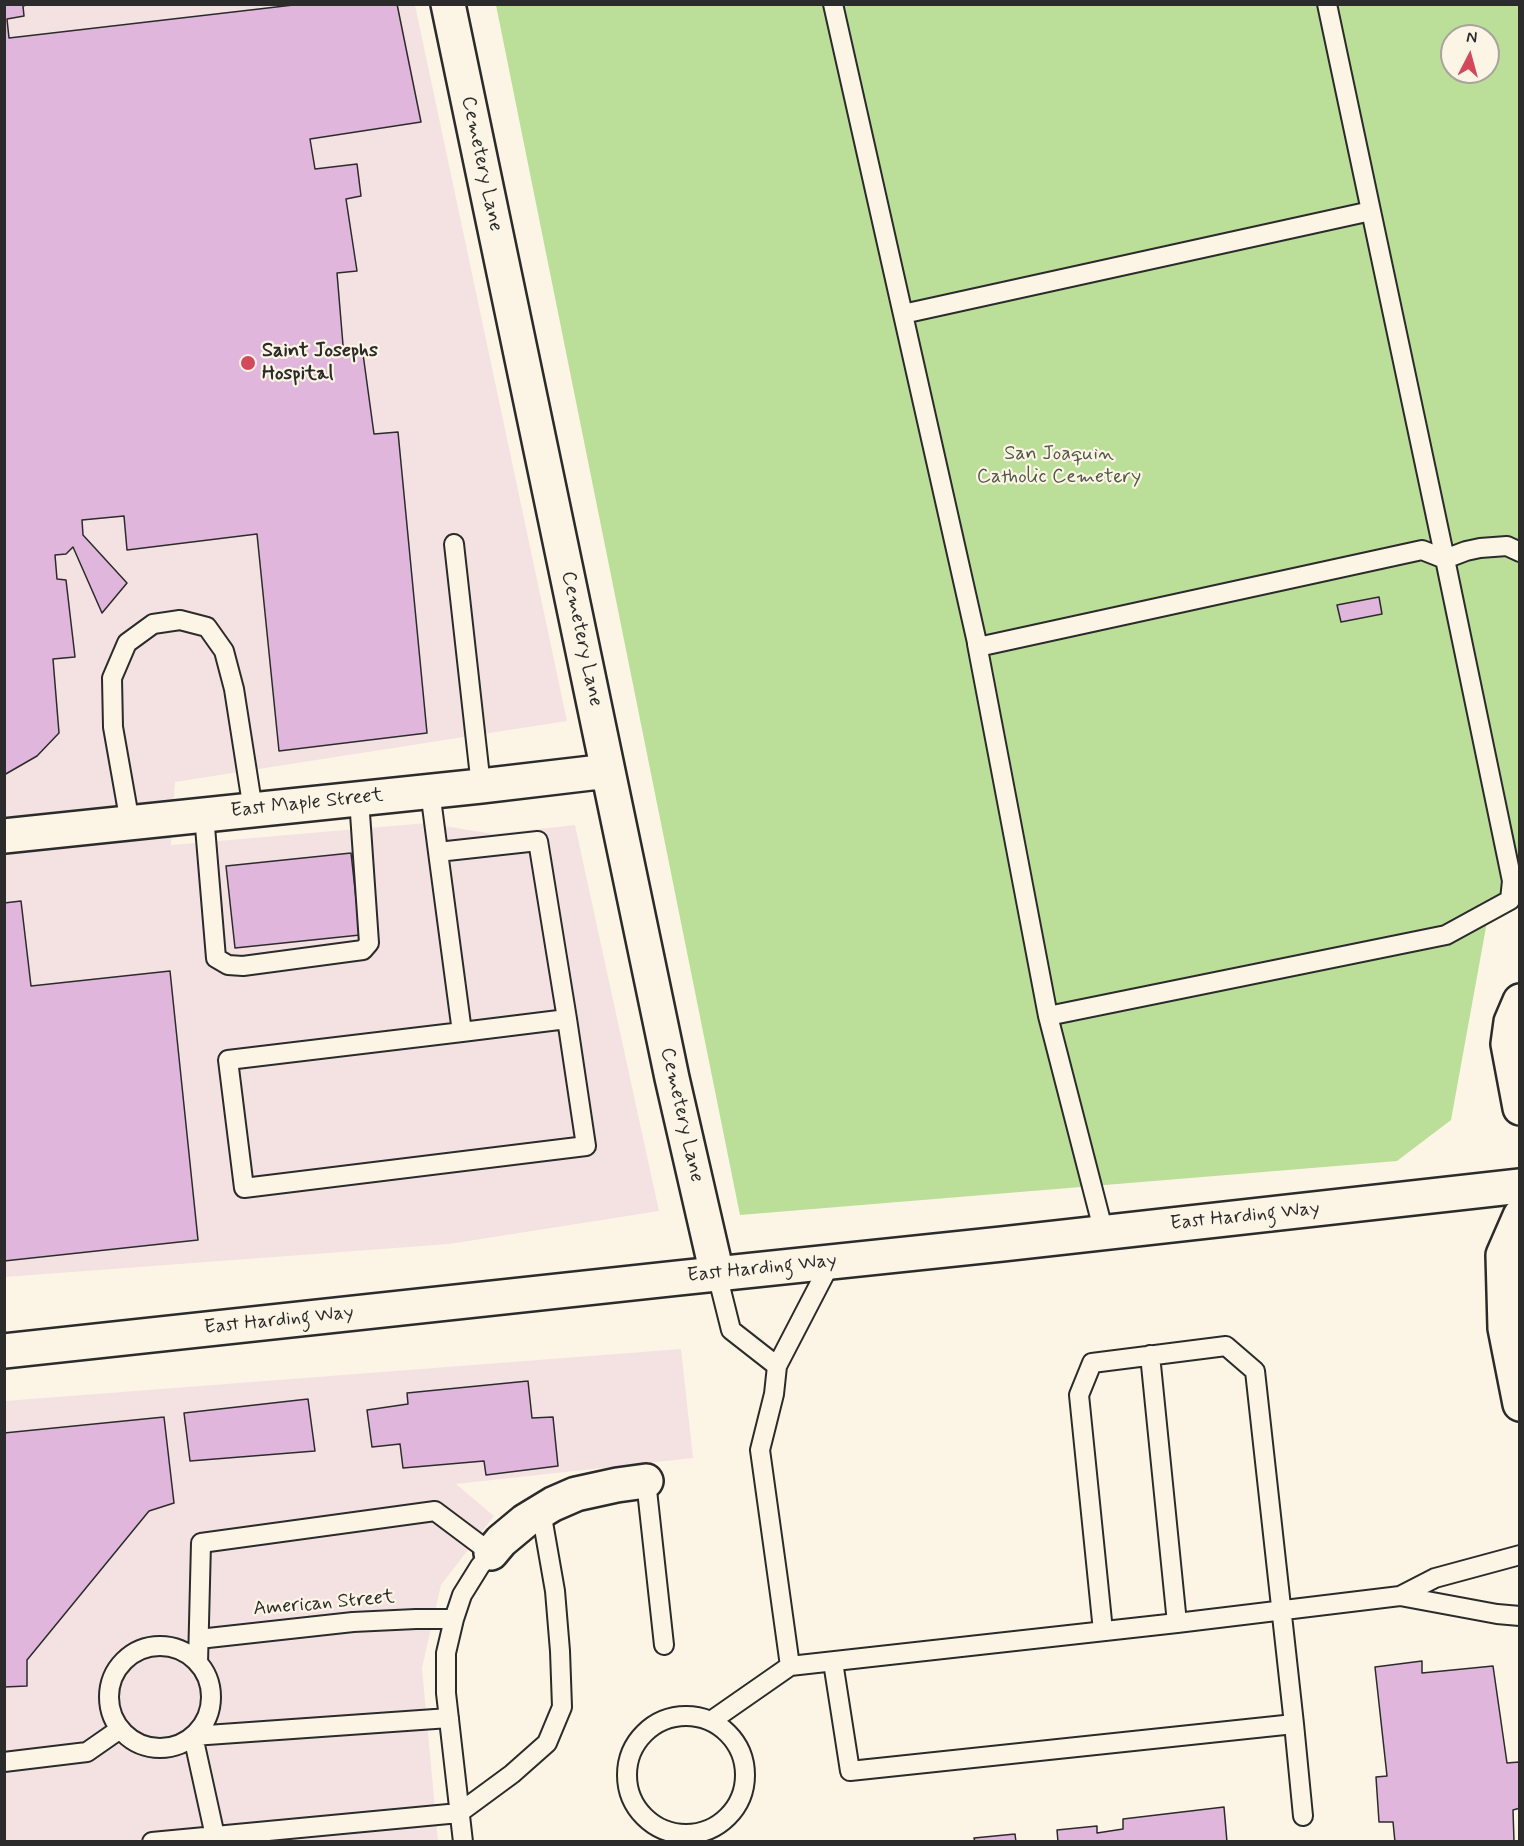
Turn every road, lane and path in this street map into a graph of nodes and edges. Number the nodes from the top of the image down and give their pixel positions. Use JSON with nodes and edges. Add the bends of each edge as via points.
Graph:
{"nodes":[{"id":1,"x":448,"y":4,"type":"edge"},
{"id":2,"x":833,"y":4,"type":"edge"},
{"id":3,"x":1327,"y":4,"type":"edge"},
{"id":4,"x":1371,"y":212,"type":"junction"},
{"id":5,"x":903,"y":314,"type":"junction"},
{"id":6,"x":454,"y":544,"type":"dead end"},
{"id":7,"x":1520,"y":552,"type":"edge"},
{"id":8,"x":1445,"y":559,"type":"junction"},
{"id":9,"x":977,"y":644,"type":"junction"},
{"id":10,"x":608,"y":771,"type":"junction"},
{"id":11,"x":481,"y":786,"type":"junction"},
{"id":12,"x":430,"y":791,"type":"junction"},
{"id":13,"x":359,"y":799,"type":"junction"},
{"id":14,"x":253,"y":810,"type":"junction"},
{"id":15,"x":204,"y":815,"type":"junction"},
{"id":16,"x":130,"y":823,"type":"junction"},
{"id":17,"x":4,"y":836,"type":"edge"},
{"id":18,"x":438,"y":852,"type":"junction"},
{"id":19,"x":1520,"y":1001,"type":"edge"},
{"id":20,"x":1048,"y":1016,"type":"junction"},
{"id":21,"x":567,"y":1019,"type":"junction"},
{"id":22,"x":462,"y":1032,"type":"junction"},
{"id":23,"x":1520,"y":1108,"type":"edge"},
{"id":24,"x":1520,"y":1186,"type":"edge"},
{"id":25,"x":1520,"y":1216,"type":"edge"},
{"id":26,"x":1104,"y":1233,"type":"junction"},
{"id":27,"x":831,"y":1262,"type":"junction"},
{"id":28,"x":717,"y":1274,"type":"junction"},
{"id":29,"x":4,"y":1351,"type":"edge"},
{"id":30,"x":1150,"y":1356,"type":"junction"},
{"id":31,"x":777,"y":1366,"type":"junction"},
{"id":32,"x":1520,"y":1404,"type":"edge"},
{"id":33,"x":646,"y":1481,"type":"joint"},
{"id":34,"x":541,"y":1511,"type":"junction"},
{"id":35,"x":491,"y":1553,"type":"junction"},
{"id":36,"x":1520,"y":1555,"type":"edge"},
{"id":37,"x":1400,"y":1596,"type":"junction"},
{"id":38,"x":1282,"y":1611,"type":"junction"},
{"id":39,"x":1520,"y":1616,"type":"edge"},
{"id":40,"x":454,"y":1619,"type":"junction"},
{"id":41,"x":1178,"y":1623,"type":"junction"},
{"id":42,"x":1103,"y":1631,"type":"junction"},
{"id":43,"x":199,"y":1639,"type":"junction"},
{"id":44,"x":664,"y":1646,"type":"dead end"},
{"id":45,"x":833,"y":1662,"type":"junction"},
{"id":46,"x":198,"y":1663,"type":"junction"},
{"id":47,"x":790,"y":1666,"type":"junction"},
{"id":48,"x":449,"y":1718,"type":"junction"},
{"id":49,"x":711,"y":1721,"type":"junction"},
{"id":50,"x":1294,"y":1724,"type":"junction"},
{"id":51,"x":120,"y":1729,"type":"junction"},
{"id":52,"x":193,"y":1736,"type":"junction"},
{"id":53,"x":4,"y":1762,"type":"edge"},
{"id":54,"x":459,"y":1813,"type":"junction"},
{"id":55,"x":1303,"y":1816,"type":"dead end"},
{"id":56,"x":215,"y":1836,"type":"junction"},
{"id":57,"x":692,"y":1838,"type":"edge"},
{"id":58,"x":152,"y":1842,"type":"edge"},
{"id":59,"x":462,"y":1842,"type":"edge"}],
"edges":[{"from":1,"to":10,"type":"street","name":"Cemetery Lane"},
{"from":2,"to":5,"type":"lane"},
{"from":3,"to":4,"type":"lane"},
{"from":4,"to":5,"type":"lane"},
{"from":4,"to":8,"type":"lane"},
{"from":5,"to":9,"type":"lane"},
{"from":6,"to":11,"type":"lane"},
{"from":7,"to":8,"type":"lane","via":[[1507,546],[1480,548]]},
{"from":8,"to":9,"type":"lane","via":[[1422,550],[978,647]]},
{"from":8,"to":20,"type":"lane","via":[[1512,881],[1510,900],[1446,935]]},
{"from":9,"to":20,"type":"lane"},
{"from":10,"to":11,"type":"street","name":"East Maple Street"},
{"from":10,"to":28,"type":"street","name":"Cemetery Lane"},
{"from":11,"to":12,"type":"street","name":"East Maple Street"},
{"from":12,"to":13,"type":"street","name":"East Maple Street"},
{"from":12,"to":18,"type":"lane"},
{"from":13,"to":14,"type":"street","name":"East Maple Street"},
{"from":13,"to":15,"type":"lane","via":[[369,943],[363,950],[243,966],[228,965],[216,958]]},
{"from":14,"to":15,"type":"street","name":"East Maple Street"},
{"from":14,"to":16,"type":"lane","via":[[234,689],[224,651],[207,627],[180,620],[153,624],[127,643],[112,678],[113,727]]},
{"from":15,"to":16,"type":"street","name":"East Maple Street"},
{"from":16,"to":17,"type":"street","name":"East Maple Street"},
{"from":18,"to":21,"type":"lane","via":[[538,841]]},
{"from":18,"to":22,"type":"lane"},
{"from":19,"to":23,"type":"street","via":[[1511,1022],[1508,1044]]},
{"from":20,"to":26,"type":"lane"},
{"from":21,"to":22,"type":"lane"},
{"from":21,"to":22,"type":"lane","via":[[586,1146],[243,1188],[228,1060]]},
{"from":24,"to":26,"type":"street","name":"East Harding Way"},
{"from":25,"to":32,"type":"street","via":[[1503,1255],[1505,1328]]},
{"from":26,"to":27,"type":"street","name":"East Harding Way"},
{"from":27,"to":28,"type":"street","name":"East Harding Way"},
{"from":27,"to":31,"type":"lane"},
{"from":28,"to":29,"type":"street","name":"East Harding Way"},
{"from":28,"to":31,"type":"lane","via":[[731,1330]]},
{"from":30,"to":38,"type":"lane","via":[[1226,1346],[1255,1371]]},
{"from":30,"to":41,"type":"lane"},
{"from":30,"to":42,"type":"lane","via":[[1092,1363],[1079,1395]]},
{"from":31,"to":47,"type":"lane","via":[[760,1450]]},
{"from":33,"to":34,"type":"street","via":[[576,1494]]},
{"from":33,"to":44,"type":"lane"},
{"from":34,"to":35,"type":"street"},
{"from":34,"to":54,"type":"lane","via":[[555,1591],[562,1707],[547,1743]]},
{"from":35,"to":40,"type":"lane","via":[[462,1595]]},
{"from":35,"to":43,"type":"lane","via":[[435,1511],[201,1543]]},
{"from":36,"to":37,"type":"lane","via":[[1435,1578]]},
{"from":37,"to":38,"type":"lane"},
{"from":37,"to":39,"type":"lane"},
{"from":38,"to":41,"type":"lane"},
{"from":38,"to":50,"type":"lane"},
{"from":40,"to":43,"type":"lane","name":"American Street","via":[[352,1622]]},
{"from":40,"to":48,"type":"lane","via":[[446,1653]]},
{"from":41,"to":42,"type":"lane"},
{"from":42,"to":45,"type":"lane"},
{"from":43,"to":46,"type":"lane"},
{"from":45,"to":47,"type":"lane"},
{"from":45,"to":50,"type":"lane","via":[[850,1771]]},
{"from":46,"to":51,"type":"lane","via":[[167,1646],[133,1653],[119,1665],[111,1681],[109,1699]]},
{"from":46,"to":52,"type":"lane","via":[[207,1676],[210,1708]]},
{"from":47,"to":49,"type":"lane"},
{"from":48,"to":52,"type":"lane"},
{"from":48,"to":54,"type":"lane"},
{"from":49,"to":57,"type":"lane","via":[[738,1747],[745,1765],[745,1784],[739,1803],[727,1818]]},
{"from":49,"to":57,"type":"lane","via":[[673,1717],[655,1725],[640,1737],[630,1754],[626,1774],[629,1794],[638,1812],[653,1825]]},
{"from":50,"to":55,"type":"lane"},
{"from":51,"to":52,"type":"lane","via":[[147,1747],[163,1748]]},
{"from":51,"to":53,"type":"lane","via":[[87,1752]]},
{"from":52,"to":56,"type":"lane"},
{"from":54,"to":56,"type":"lane"},
{"from":54,"to":59,"type":"lane"},
{"from":56,"to":58,"type":"lane"}]}
